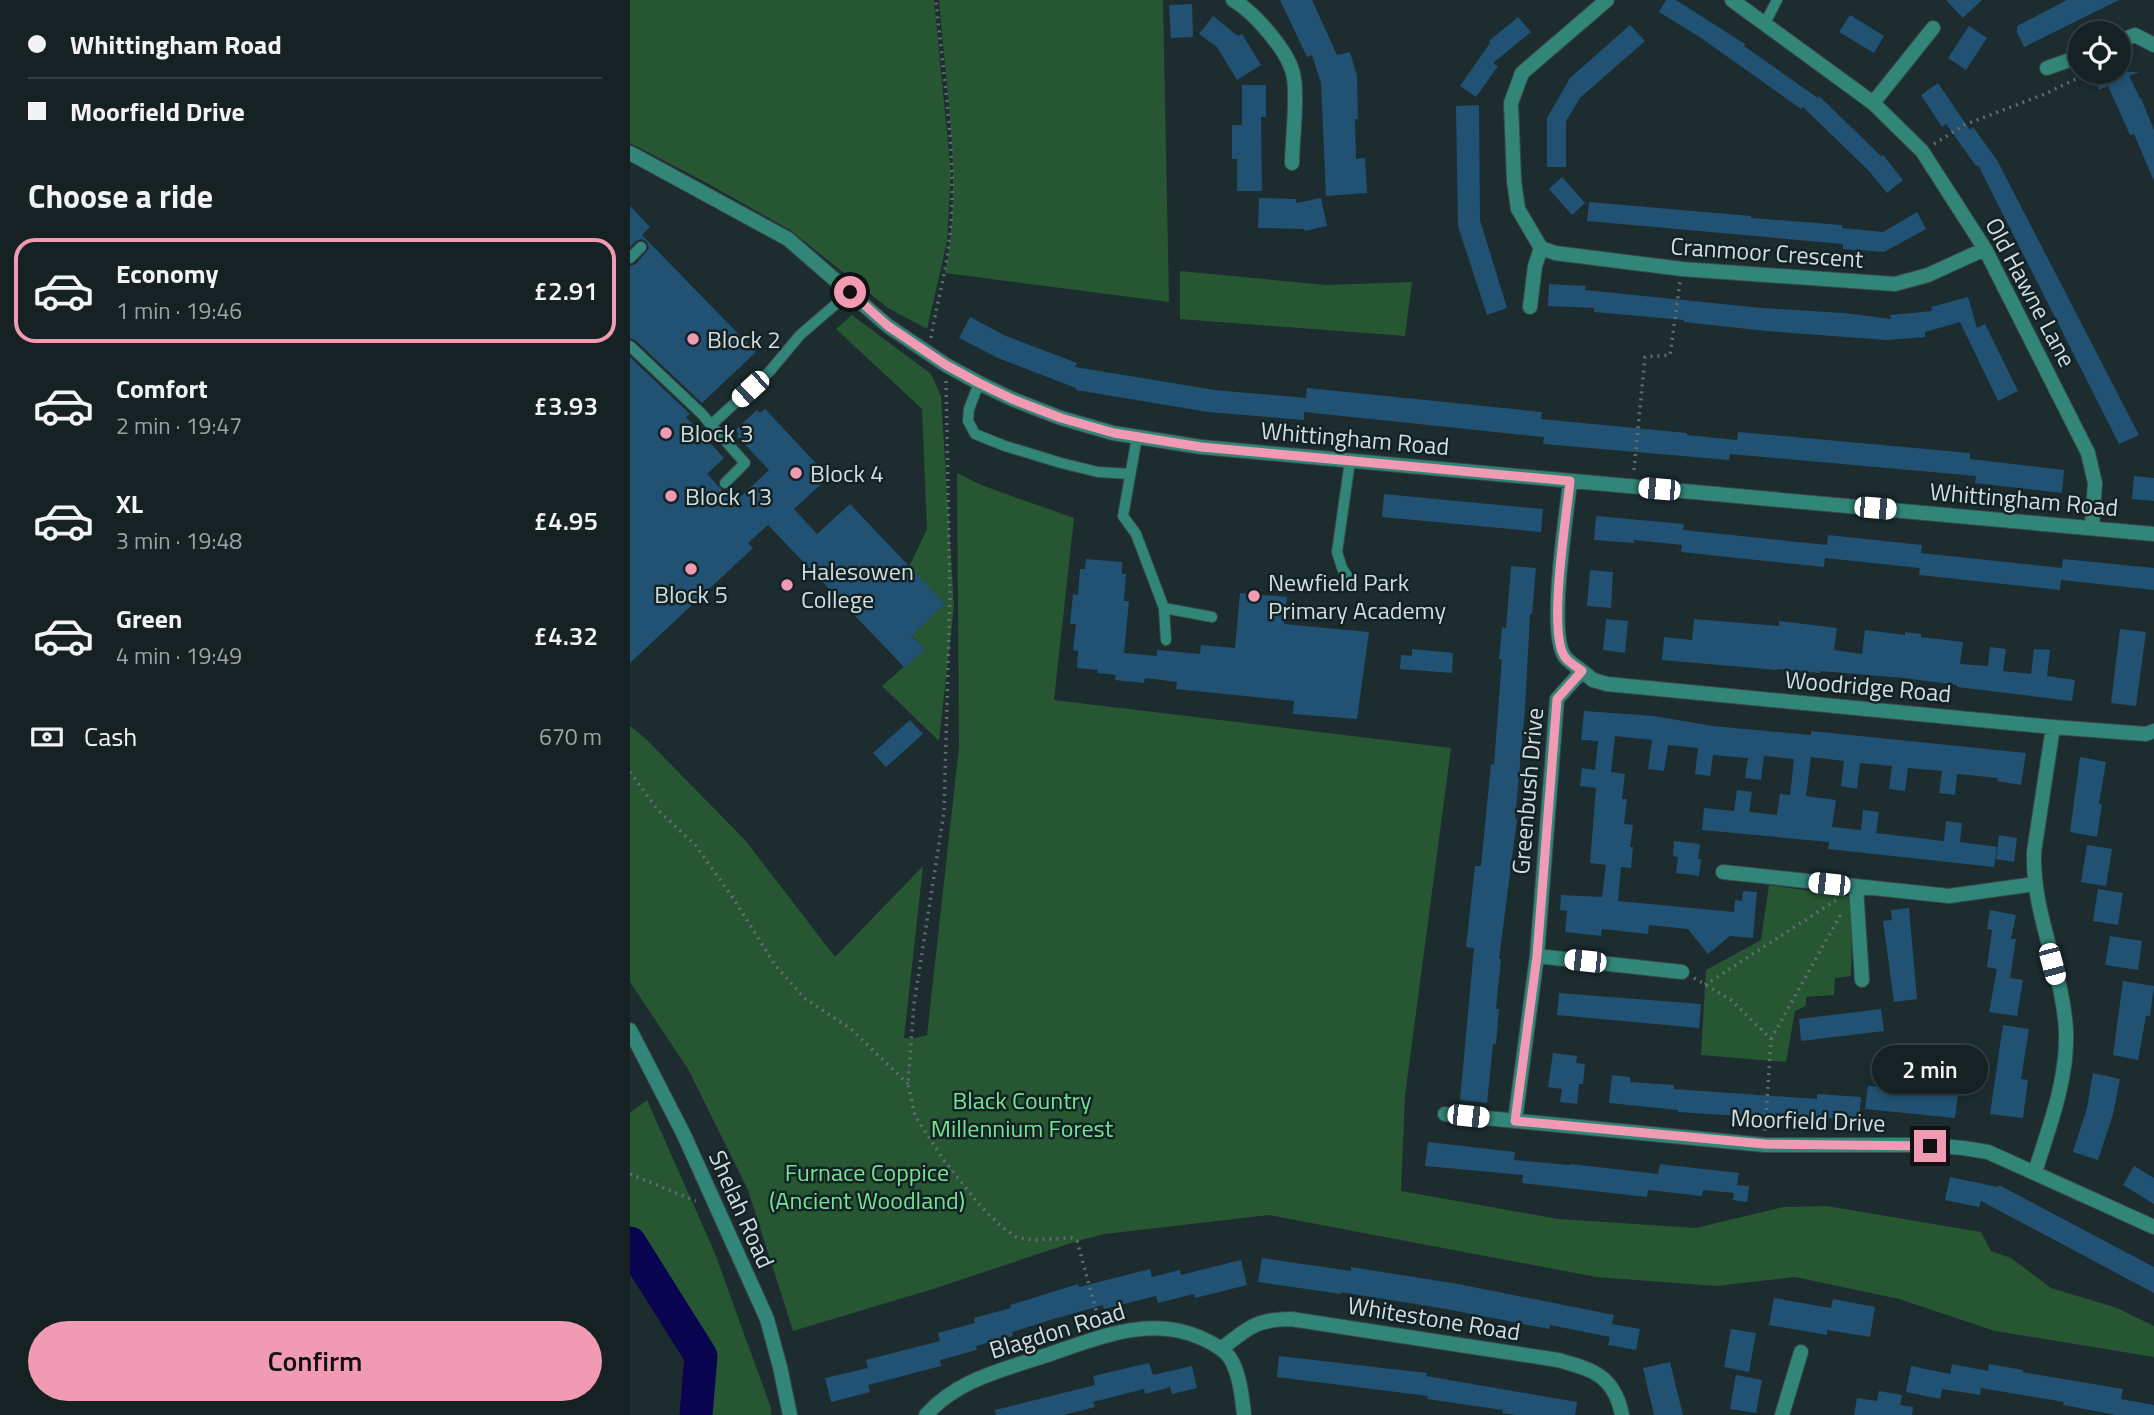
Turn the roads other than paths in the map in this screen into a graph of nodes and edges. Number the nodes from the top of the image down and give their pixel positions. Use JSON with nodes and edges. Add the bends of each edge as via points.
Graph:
{"nodes":[{"id":1,"x":1233,"y":0,"type":"edge"},
{"id":2,"x":1607,"y":0,"type":"edge"},
{"id":3,"x":1732,"y":0,"type":"edge"},
{"id":4,"x":1777,"y":0,"type":"edge"},
{"id":5,"x":1765,"y":23,"type":"junction"},
{"id":6,"x":1933,"y":28,"type":"dead end"},
{"id":7,"x":2131,"y":36,"type":"edge"},
{"id":8,"x":2154,"y":45,"type":"edge"},
{"id":9,"x":2068,"y":60,"type":"edge"},
{"id":10,"x":2047,"y":68,"type":"dead end"},
{"id":11,"x":1873,"y":103,"type":"junction"},
{"id":12,"x":630,"y":153,"type":"edge"},
{"id":13,"x":1292,"y":163,"type":"dead end"},
{"id":14,"x":641,"y":247,"type":"dead end"},
{"id":15,"x":1541,"y":248,"type":"junction"},
{"id":16,"x":1985,"y":249,"type":"junction"},
{"id":17,"x":630,"y":258,"type":"edge"},
{"id":18,"x":850,"y":292,"type":"junction"},
{"id":19,"x":1530,"y":307,"type":"dead end"},
{"id":20,"x":630,"y":346,"type":"edge"},
{"id":21,"x":979,"y":383,"type":"junction"},
{"id":22,"x":711,"y":425,"type":"junction"},
{"id":23,"x":1137,"y":437,"type":"junction"},
{"id":24,"x":1350,"y":461,"type":"junction"},
{"id":25,"x":1130,"y":474,"type":"junction"},
{"id":26,"x":1570,"y":481,"type":"junction"},
{"id":27,"x":725,"y":483,"type":"dead end"},
{"id":28,"x":2092,"y":527,"type":"junction"},
{"id":29,"x":2154,"y":534,"type":"edge"},
{"id":30,"x":1353,"y":585,"type":"dead end"},
{"id":31,"x":1164,"y":608,"type":"junction"},
{"id":32,"x":1212,"y":617,"type":"dead end"},
{"id":33,"x":1166,"y":640,"type":"dead end"},
{"id":34,"x":1582,"y":671,"type":"junction"},
{"id":35,"x":2053,"y":727,"type":"junction"},
{"id":36,"x":2154,"y":731,"type":"edge"},
{"id":37,"x":1723,"y":872,"type":"dead end"},
{"id":38,"x":2035,"y":884,"type":"junction"},
{"id":39,"x":1856,"y":887,"type":"junction"},
{"id":40,"x":1537,"y":956,"type":"junction"},
{"id":41,"x":1682,"y":972,"type":"road end"},
{"id":42,"x":1862,"y":980,"type":"dead end"},
{"id":43,"x":630,"y":1030,"type":"edge"},
{"id":44,"x":1445,"y":1114,"type":"dead end"},
{"id":45,"x":1515,"y":1121,"type":"junction"},
{"id":46,"x":2035,"y":1172,"type":"junction"},
{"id":47,"x":2154,"y":1227,"type":"edge"},
{"id":48,"x":1221,"y":1349,"type":"junction"},
{"id":49,"x":1801,"y":1352,"type":"dead end"},
{"id":50,"x":790,"y":1415,"type":"edge"},
{"id":51,"x":926,"y":1415,"type":"edge"},
{"id":52,"x":1244,"y":1415,"type":"edge"},
{"id":53,"x":1622,"y":1415,"type":"edge"},
{"id":54,"x":1782,"y":1415,"type":"edge"}],
"edges":[{"from":1,"to":13,"type":"street","via":[[1267,32],[1293,72]]},
{"from":2,"to":15,"type":"street","via":[[1522,73],[1513,95],[1518,209]]},
{"from":3,"to":5,"type":"street","name":"Old Hawne Lane"},
{"from":4,"to":5,"type":"lane"},
{"from":5,"to":11,"type":"street","name":"Old Hawne Lane"},
{"from":6,"to":11,"type":"street"},
{"from":7,"to":8,"type":"street"},
{"from":9,"to":10,"type":"street"},
{"from":11,"to":16,"type":"street","name":"Old Hawne Lane","via":[[1922,151]]},
{"from":12,"to":18,"type":"street","name":"Whittingham Road","via":[[788,239]]},
{"from":14,"to":17,"type":"lane"},
{"from":15,"to":16,"type":"street","name":"Cranmoor Crescent","via":[[1682,269],[1895,284],[1928,275]]},
{"from":15,"to":19,"type":"street"},
{"from":16,"to":28,"type":"street","name":"Old Hawne Lane","via":[[2088,453],[2095,483]]},
{"from":18,"to":21,"type":"street","name":"Whittingham Road","via":[[888,326]]},
{"from":18,"to":22,"type":"lane"},
{"from":20,"to":22,"type":"lane"},
{"from":21,"to":23,"type":"street","name":"Whittingham Road","via":[[1061,418]]},
{"from":21,"to":25,"type":"lane","via":[[968,421],[975,433],[1061,463]]},
{"from":22,"to":27,"type":"lane","via":[[745,463]]},
{"from":23,"to":24,"type":"street","name":"Whittingham Road"},
{"from":23,"to":25,"type":"lane"},
{"from":24,"to":26,"type":"street","name":"Whittingham Road"},
{"from":24,"to":30,"type":"lane","via":[[1337,552]]},
{"from":25,"to":31,"type":"lane","via":[[1123,516],[1136,534]]},
{"from":26,"to":28,"type":"street","name":"Whittingham Road"},
{"from":26,"to":34,"type":"street","via":[[1556,612],[1564,657]]},
{"from":28,"to":29,"type":"street","name":"Whittingham Road"},
{"from":31,"to":32,"type":"lane"},
{"from":31,"to":33,"type":"lane"},
{"from":34,"to":35,"type":"street","name":"Woodridge Road","via":[[1607,684]]},
{"from":34,"to":40,"type":"street","name":"Greenbush Drive","via":[[1557,699]]},
{"from":35,"to":36,"type":"street","name":"Woodridge Road"},
{"from":35,"to":38,"type":"street","via":[[2034,852]]},
{"from":37,"to":39,"type":"street"},
{"from":38,"to":39,"type":"street","via":[[1949,896]]},
{"from":38,"to":46,"type":"street","via":[[2066,1029],[2056,1104]]},
{"from":39,"to":42,"type":"street"},
{"from":40,"to":41,"type":"street"},
{"from":40,"to":45,"type":"street","name":"Greenbush Drive"},
{"from":43,"to":50,"type":"street","name":"Shelah Road","via":[[684,1135],[766,1319]]},
{"from":44,"to":45,"type":"street","name":"Moorfield Drive"},
{"from":45,"to":46,"type":"street","name":"Moorfield Drive","via":[[1765,1144],[1963,1147]]},
{"from":46,"to":47,"type":"street","name":"Moorfield Drive"},
{"from":48,"to":51,"type":"street","name":"Blagdon Road","via":[[1178,1329],[1138,1328],[973,1379]]},
{"from":48,"to":52,"type":"street","via":[[1231,1360],[1242,1391]]},
{"from":48,"to":53,"type":"street","name":"Whitestone Road","via":[[1269,1319],[1291,1319],[1558,1360],[1604,1378],[1615,1392]]},
{"from":49,"to":54,"type":"street"}]}
